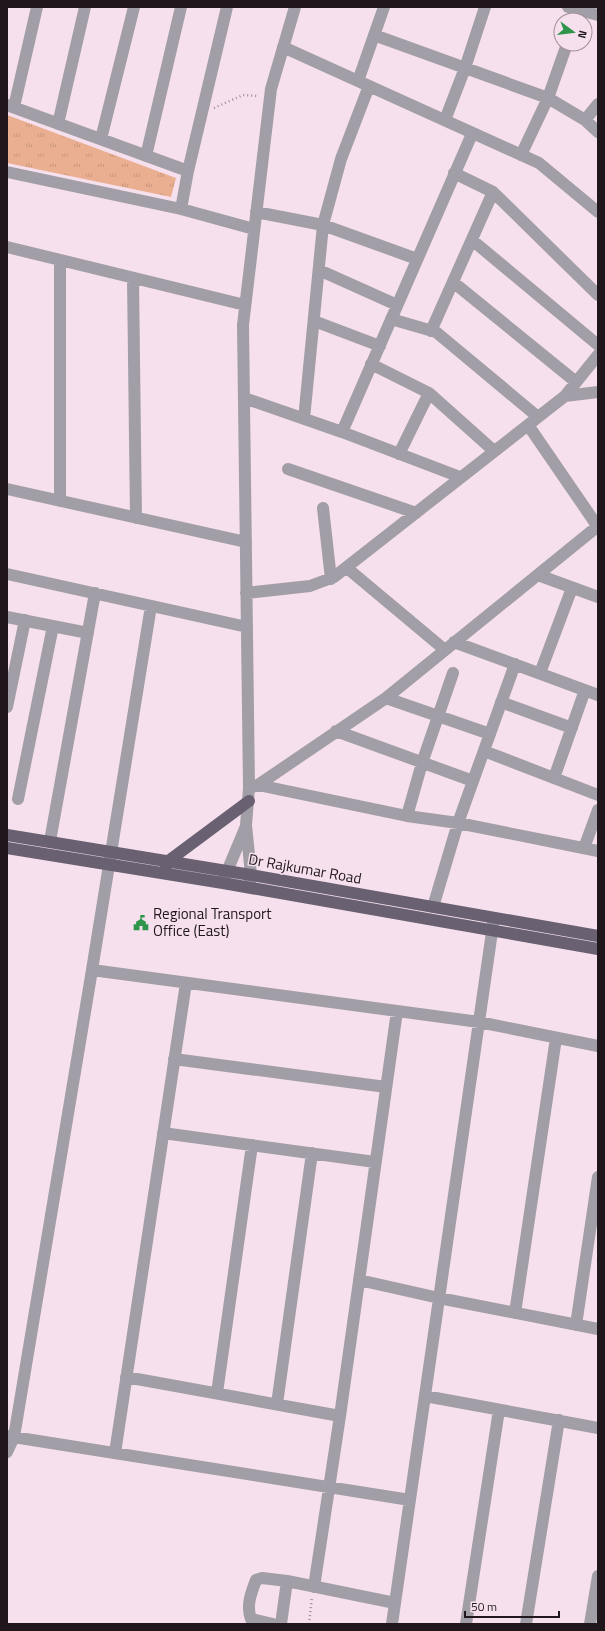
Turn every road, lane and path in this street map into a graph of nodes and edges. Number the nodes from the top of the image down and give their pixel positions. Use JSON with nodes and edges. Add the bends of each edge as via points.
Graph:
{"nodes":[{"id":1,"x":37,"y":7,"type":"edge"},
{"id":2,"x":85,"y":7,"type":"edge"},
{"id":3,"x":134,"y":7,"type":"edge"},
{"id":4,"x":182,"y":7,"type":"edge"},
{"id":5,"x":227,"y":7,"type":"edge"},
{"id":6,"x":295,"y":7,"type":"edge"},
{"id":7,"x":384,"y":7,"type":"edge"},
{"id":8,"x":485,"y":7,"type":"edge"},
{"id":9,"x":575,"y":11,"type":"edge"},
{"id":10,"x":598,"y":15,"type":"edge"},
{"id":11,"x":374,"y":35,"type":"junction"},
{"id":12,"x":284,"y":47,"type":"junction"},
{"id":13,"x":564,"y":52,"type":"edge"},
{"id":14,"x":465,"y":68,"type":"junction"},
{"id":15,"x":363,"y":83,"type":"junction"},
{"id":16,"x":270,"y":98,"type":"junction"},
{"id":17,"x":548,"y":98,"type":"junction"},
{"id":18,"x":598,"y":104,"type":"edge"},
{"id":19,"x":10,"y":106,"type":"edge"},
{"id":20,"x":202,"y":115,"type":"junction"},
{"id":21,"x":445,"y":120,"type":"junction"},
{"id":22,"x":585,"y":120,"type":"junction"},
{"id":23,"x":58,"y":124,"type":"junction"},
{"id":24,"x":598,"y":132,"type":"edge"},
{"id":25,"x":472,"y":134,"type":"junction"},
{"id":26,"x":101,"y":139,"type":"junction"},
{"id":27,"x":521,"y":155,"type":"junction"},
{"id":28,"x":146,"y":156,"type":"junction"},
{"id":29,"x":188,"y":171,"type":"junction"},
{"id":30,"x":7,"y":172,"type":"edge"},
{"id":31,"x":454,"y":173,"type":"junction"},
{"id":32,"x":493,"y":192,"type":"junction"},
{"id":33,"x":181,"y":209,"type":"junction"},
{"id":34,"x":256,"y":212,"type":"junction"},
{"id":35,"x":598,"y":212,"type":"edge"},
{"id":36,"x":324,"y":225,"type":"junction"},
{"id":37,"x":254,"y":229,"type":"junction"},
{"id":38,"x":472,"y":240,"type":"junction"},
{"id":39,"x":7,"y":247,"type":"edge"},
{"id":40,"x":417,"y":259,"type":"junction"},
{"id":41,"x":60,"y":260,"type":"junction"},
{"id":42,"x":319,"y":270,"type":"junction"},
{"id":43,"x":133,"y":278,"type":"junction"},
{"id":44,"x":453,"y":282,"type":"junction"},
{"id":45,"x":598,"y":296,"type":"edge"},
{"id":46,"x":245,"y":305,"type":"junction"},
{"id":47,"x":397,"y":305,"type":"junction"},
{"id":48,"x":391,"y":318,"type":"junction"},
{"id":49,"x":314,"y":321,"type":"junction"},
{"id":50,"x":431,"y":331,"type":"junction"},
{"id":51,"x":598,"y":345,"type":"edge"},
{"id":52,"x":380,"y":346,"type":"junction"},
{"id":53,"x":598,"y":356,"type":"edge"},
{"id":54,"x":371,"y":364,"type":"junction"},
{"id":55,"x":576,"y":382,"type":"junction"},
{"id":56,"x":429,"y":392,"type":"junction"},
{"id":57,"x":598,"y":392,"type":"edge"},
{"id":58,"x":565,"y":396,"type":"junction"},
{"id":59,"x":244,"y":398,"type":"junction"},
{"id":60,"x":304,"y":419,"type":"junction"},
{"id":61,"x":533,"y":421,"type":"junction"},
{"id":62,"x":342,"y":432,"type":"junction"},
{"id":63,"x":494,"y":451,"type":"junction"},
{"id":64,"x":398,"y":454,"type":"junction"},
{"id":65,"x":288,"y":469,"type":"dead end"},
{"id":66,"x":460,"y":478,"type":"junction"},
{"id":67,"x":7,"y":489,"type":"edge"},
{"id":68,"x":60,"y":501,"type":"junction"},
{"id":69,"x":323,"y":508,"type":"dead end"},
{"id":70,"x":416,"y":513,"type":"junction"},
{"id":71,"x":136,"y":518,"type":"junction"},
{"id":72,"x":598,"y":527,"type":"edge"},
{"id":73,"x":246,"y":542,"type":"junction"},
{"id":74,"x":347,"y":568,"type":"junction"},
{"id":75,"x":7,"y":574,"type":"edge"},
{"id":76,"x":538,"y":575,"type":"junction"},
{"id":77,"x":331,"y":578,"type":"junction"},
{"id":78,"x":572,"y":588,"type":"junction"},
{"id":79,"x":95,"y":593,"type":"junction"},
{"id":80,"x":246,"y":594,"type":"junction"},
{"id":81,"x":598,"y":597,"type":"edge"},
{"id":82,"x":151,"y":606,"type":"junction"},
{"id":83,"x":7,"y":617,"type":"edge"},
{"id":84,"x":25,"y":620,"type":"junction"},
{"id":85,"x":53,"y":626,"type":"junction"},
{"id":86,"x":247,"y":627,"type":"junction"},
{"id":87,"x":88,"y":633,"type":"junction"},
{"id":88,"x":450,"y":646,"type":"junction"},
{"id":89,"x":515,"y":664,"type":"junction"},
{"id":90,"x":453,"y":673,"type":"dead end"},
{"id":91,"x":540,"y":673,"type":"junction"},
{"id":92,"x":585,"y":690,"type":"junction"},
{"id":93,"x":598,"y":695,"type":"edge"},
{"id":94,"x":386,"y":698,"type":"junction"},
{"id":95,"x":501,"y":702,"type":"junction"},
{"id":96,"x":7,"y":707,"type":"edge"},
{"id":97,"x":438,"y":717,"type":"junction"},
{"id":98,"x":572,"y":728,"type":"junction"},
{"id":99,"x":336,"y":731,"type":"junction"},
{"id":100,"x":490,"y":734,"type":"junction"},
{"id":101,"x":484,"y":751,"type":"junction"},
{"id":102,"x":422,"y":763,"type":"junction"},
{"id":103,"x":554,"y":778,"type":"junction"},
{"id":104,"x":473,"y":781,"type":"junction"},
{"id":105,"x":254,"y":786,"type":"junction"},
{"id":106,"x":598,"y":795,"type":"edge"},
{"id":107,"x":18,"y":799,"type":"dead end"},
{"id":108,"x":249,"y":801,"type":"junction"},
{"id":109,"x":598,"y":810,"type":"edge"},
{"id":110,"x":407,"y":816,"type":"junction"},
{"id":111,"x":458,"y":823,"type":"junction"},
{"id":112,"x":246,"y":825,"type":"junction"},
{"id":113,"x":7,"y":835,"type":"edge"},
{"id":114,"x":50,"y":841,"type":"junction"},
{"id":115,"x":7,"y":848,"type":"edge"},
{"id":116,"x":584,"y":848,"type":"junction"},
{"id":117,"x":598,"y":851,"type":"edge"},
{"id":118,"x":110,"y":858,"type":"junction"},
{"id":119,"x":166,"y":867,"type":"junction"},
{"id":120,"x":224,"y":877,"type":"junction"},
{"id":121,"x":250,"y":881,"type":"junction"},
{"id":122,"x":433,"y":907,"type":"junction"},
{"id":123,"x":494,"y":918,"type":"junction"},
{"id":124,"x":492,"y":931,"type":"junction"},
{"id":125,"x":598,"y":936,"type":"edge"},
{"id":126,"x":598,"y":949,"type":"edge"},
{"id":127,"x":92,"y":970,"type":"junction"},
{"id":128,"x":186,"y":982,"type":"junction"},
{"id":129,"x":397,"y":1010,"type":"junction"},
{"id":130,"x":479,"y":1022,"type":"junction"},
{"id":131,"x":556,"y":1038,"type":"junction"},
{"id":132,"x":598,"y":1046,"type":"edge"},
{"id":133,"x":174,"y":1059,"type":"junction"},
{"id":134,"x":386,"y":1087,"type":"junction"},
{"id":135,"x":163,"y":1133,"type":"junction"},
{"id":136,"x":252,"y":1145,"type":"junction"},
{"id":137,"x":312,"y":1154,"type":"junction"},
{"id":138,"x":375,"y":1162,"type":"junction"},
{"id":139,"x":598,"y":1177,"type":"edge"},
{"id":140,"x":359,"y":1280,"type":"junction"},
{"id":141,"x":439,"y":1298,"type":"junction"},
{"id":142,"x":515,"y":1313,"type":"junction"},
{"id":143,"x":576,"y":1325,"type":"junction"},
{"id":144,"x":598,"y":1329,"type":"edge"},
{"id":145,"x":126,"y":1377,"type":"junction"},
{"id":146,"x":217,"y":1393,"type":"junction"},
{"id":147,"x":425,"y":1396,"type":"junction"},
{"id":148,"x":277,"y":1404,"type":"junction"},
{"id":149,"x":499,"y":1410,"type":"junction"},
{"id":150,"x":340,"y":1416,"type":"junction"},
{"id":151,"x":559,"y":1420,"type":"junction"},
{"id":152,"x":598,"y":1428,"type":"edge"},
{"id":153,"x":10,"y":1437,"type":"edge"},
{"id":154,"x":7,"y":1452,"type":"edge"},
{"id":155,"x":114,"y":1453,"type":"junction"},
{"id":156,"x":329,"y":1487,"type":"junction"},
{"id":157,"x":410,"y":1500,"type":"junction"},
{"id":158,"x":598,"y":1576,"type":"edge"},
{"id":159,"x":287,"y":1580,"type":"junction"},
{"id":160,"x":314,"y":1587,"type":"junction"},
{"id":161,"x":395,"y":1603,"type":"junction"},
{"id":162,"x":272,"y":1624,"type":"edge"},
{"id":163,"x":281,"y":1624,"type":"edge"},
{"id":164,"x":309,"y":1624,"type":"edge"},
{"id":165,"x":392,"y":1624,"type":"edge"},
{"id":166,"x":466,"y":1624,"type":"edge"},
{"id":167,"x":526,"y":1624,"type":"edge"},
{"id":168,"x":590,"y":1624,"type":"edge"}],
"edges":[{"from":1,"to":19,"type":"street"},
{"from":2,"to":23,"type":"street"},
{"from":3,"to":26,"type":"street"},
{"from":4,"to":28,"type":"street"},
{"from":5,"to":20,"type":"street"},
{"from":6,"to":12,"type":"street"},
{"from":7,"to":11,"type":"street"},
{"from":8,"to":14,"type":"street"},
{"from":9,"to":10,"type":"street"},
{"from":11,"to":14,"type":"street"},
{"from":11,"to":15,"type":"street"},
{"from":12,"to":15,"type":"street"},
{"from":12,"to":16,"type":"street"},
{"from":13,"to":17,"type":"street"},
{"from":14,"to":17,"type":"street"},
{"from":14,"to":21,"type":"street"},
{"from":15,"to":21,"type":"street"},
{"from":15,"to":36,"type":"street"},
{"from":16,"to":20,"type":"path","via":[[244,95]]},
{"from":16,"to":34,"type":"street"},
{"from":17,"to":22,"type":"street"},
{"from":17,"to":27,"type":"street"},
{"from":18,"to":22,"type":"street"},
{"from":19,"to":23,"type":"street"},
{"from":20,"to":29,"type":"street"},
{"from":21,"to":25,"type":"street"},
{"from":22,"to":24,"type":"street"},
{"from":23,"to":26,"type":"street"},
{"from":25,"to":27,"type":"street"},
{"from":25,"to":31,"type":"street"},
{"from":26,"to":28,"type":"street"},
{"from":27,"to":35,"type":"street","via":[[539,163]]},
{"from":28,"to":29,"type":"street"},
{"from":29,"to":33,"type":"street"},
{"from":30,"to":33,"type":"street"},
{"from":31,"to":32,"type":"street"},
{"from":31,"to":40,"type":"street"},
{"from":32,"to":38,"type":"street"},
{"from":32,"to":45,"type":"street"},
{"from":33,"to":37,"type":"street"},
{"from":34,"to":36,"type":"street"},
{"from":34,"to":37,"type":"street"},
{"from":36,"to":40,"type":"street"},
{"from":36,"to":42,"type":"street"},
{"from":37,"to":46,"type":"street"},
{"from":38,"to":44,"type":"street"},
{"from":38,"to":51,"type":"street"},
{"from":39,"to":41,"type":"street"},
{"from":40,"to":47,"type":"street"},
{"from":41,"to":43,"type":"street"},
{"from":41,"to":68,"type":"street"},
{"from":42,"to":47,"type":"street"},
{"from":42,"to":49,"type":"street"},
{"from":43,"to":46,"type":"street"},
{"from":43,"to":71,"type":"street"},
{"from":44,"to":50,"type":"street"},
{"from":44,"to":55,"type":"street"},
{"from":46,"to":59,"type":"street"},
{"from":47,"to":48,"type":"street"},
{"from":48,"to":50,"type":"street"},
{"from":48,"to":52,"type":"street"},
{"from":49,"to":52,"type":"street"},
{"from":49,"to":60,"type":"street"},
{"from":50,"to":61,"type":"street","via":[[436,332]]},
{"from":52,"to":54,"type":"street"},
{"from":53,"to":55,"type":"street"},
{"from":54,"to":56,"type":"street"},
{"from":54,"to":62,"type":"street"},
{"from":55,"to":58,"type":"street"},
{"from":56,"to":63,"type":"street"},
{"from":56,"to":64,"type":"street"},
{"from":57,"to":58,"type":"street"},
{"from":58,"to":61,"type":"street"},
{"from":59,"to":60,"type":"street"},
{"from":59,"to":73,"type":"street"},
{"from":60,"to":62,"type":"street"},
{"from":61,"to":63,"type":"street"},
{"from":61,"to":72,"type":"street"},
{"from":62,"to":64,"type":"street"},
{"from":63,"to":66,"type":"street"},
{"from":64,"to":66,"type":"street"},
{"from":65,"to":70,"type":"street"},
{"from":66,"to":70,"type":"street"},
{"from":67,"to":68,"type":"street"},
{"from":68,"to":71,"type":"street"},
{"from":69,"to":77,"type":"street"},
{"from":70,"to":74,"type":"street"},
{"from":71,"to":73,"type":"street"},
{"from":72,"to":76,"type":"street"},
{"from":73,"to":80,"type":"street"},
{"from":74,"to":77,"type":"street"},
{"from":74,"to":88,"type":"street"},
{"from":75,"to":79,"type":"street"},
{"from":76,"to":78,"type":"street"},
{"from":76,"to":88,"type":"street"},
{"from":77,"to":80,"type":"street","via":[[310,586]]},
{"from":78,"to":81,"type":"street"},
{"from":78,"to":91,"type":"street"},
{"from":79,"to":82,"type":"street"},
{"from":79,"to":87,"type":"street"},
{"from":80,"to":86,"type":"street"},
{"from":82,"to":86,"type":"street"},
{"from":82,"to":118,"type":"street"},
{"from":83,"to":84,"type":"street"},
{"from":84,"to":85,"type":"street"},
{"from":84,"to":96,"type":"street"},
{"from":85,"to":87,"type":"street"},
{"from":85,"to":107,"type":"street"},
{"from":86,"to":105,"type":"street"},
{"from":87,"to":114,"type":"street"},
{"from":88,"to":89,"type":"street"},
{"from":88,"to":94,"type":"street"},
{"from":89,"to":91,"type":"street"},
{"from":89,"to":95,"type":"street"},
{"from":90,"to":97,"type":"street"},
{"from":91,"to":92,"type":"street"},
{"from":92,"to":93,"type":"street"},
{"from":92,"to":98,"type":"street"},
{"from":94,"to":97,"type":"street"},
{"from":94,"to":99,"type":"street"},
{"from":95,"to":98,"type":"street"},
{"from":95,"to":100,"type":"street"},
{"from":97,"to":100,"type":"street"},
{"from":97,"to":102,"type":"street"},
{"from":98,"to":103,"type":"street"},
{"from":99,"to":102,"type":"street"},
{"from":99,"to":105,"type":"street"},
{"from":100,"to":101,"type":"street"},
{"from":101,"to":103,"type":"street"},
{"from":101,"to":104,"type":"street"},
{"from":102,"to":104,"type":"street"},
{"from":102,"to":110,"type":"street"},
{"from":103,"to":106,"type":"street"},
{"from":104,"to":111,"type":"street"},
{"from":105,"to":108,"type":"street"},
{"from":105,"to":110,"type":"street"},
{"from":108,"to":112,"type":"street"},
{"from":108,"to":119,"type":"main road"},
{"from":109,"to":116,"type":"street"},
{"from":110,"to":111,"type":"street"},
{"from":111,"to":116,"type":"street"},
{"from":111,"to":122,"type":"street"},
{"from":112,"to":120,"type":"street"},
{"from":112,"to":121,"type":"street"},
{"from":113,"to":114,"type":"main road","name":"Dr Rajkumar Road"},
{"from":114,"to":118,"type":"main road","name":"Dr Rajkumar Road"},
{"from":115,"to":118,"type":"main road","name":"Dr Rajkumar Road"},
{"from":116,"to":117,"type":"street"},
{"from":118,"to":119,"type":"main road","name":"Dr Rajkumar Road"},
{"from":118,"to":127,"type":"street"},
{"from":119,"to":120,"type":"main road","name":"Dr Rajkumar Road"},
{"from":120,"to":121,"type":"main road","name":"Dr Rajkumar Road"},
{"from":121,"to":122,"type":"main road","name":"Dr Rajkumar Road"},
{"from":121,"to":124,"type":"main road","name":"Dr Rajkumar Road"},
{"from":122,"to":123,"type":"main road","name":"Dr Rajkumar Road"},
{"from":123,"to":124,"type":"street"},
{"from":123,"to":125,"type":"main road","name":"Dr Rajkumar Road"},
{"from":124,"to":126,"type":"main road","name":"Dr Rajkumar Road"},
{"from":124,"to":130,"type":"street"},
{"from":127,"to":128,"type":"street"},
{"from":127,"to":153,"type":"street"},
{"from":128,"to":129,"type":"street"},
{"from":128,"to":133,"type":"street"},
{"from":129,"to":130,"type":"street"},
{"from":129,"to":134,"type":"street"},
{"from":130,"to":131,"type":"street"},
{"from":130,"to":141,"type":"street"},
{"from":131,"to":132,"type":"street"},
{"from":131,"to":142,"type":"street"},
{"from":133,"to":134,"type":"street"},
{"from":133,"to":135,"type":"street"},
{"from":134,"to":138,"type":"street"},
{"from":135,"to":136,"type":"street"},
{"from":135,"to":145,"type":"street"},
{"from":136,"to":137,"type":"street"},
{"from":136,"to":146,"type":"street"},
{"from":137,"to":138,"type":"street"},
{"from":137,"to":148,"type":"street"},
{"from":138,"to":140,"type":"street"},
{"from":139,"to":143,"type":"street"},
{"from":140,"to":141,"type":"street"},
{"from":140,"to":150,"type":"street"},
{"from":141,"to":142,"type":"street"},
{"from":141,"to":147,"type":"street"},
{"from":142,"to":143,"type":"street"},
{"from":143,"to":144,"type":"street"},
{"from":145,"to":146,"type":"street"},
{"from":145,"to":155,"type":"street"},
{"from":146,"to":148,"type":"street"},
{"from":147,"to":149,"type":"street"},
{"from":147,"to":157,"type":"street"},
{"from":148,"to":150,"type":"street"},
{"from":149,"to":151,"type":"street"},
{"from":149,"to":166,"type":"street"},
{"from":150,"to":156,"type":"street"},
{"from":151,"to":152,"type":"street"},
{"from":151,"to":167,"type":"street"},
{"from":153,"to":154,"type":"street"},
{"from":153,"to":155,"type":"street"},
{"from":155,"to":156,"type":"street"},
{"from":156,"to":157,"type":"street"},
{"from":156,"to":160,"type":"street"},
{"from":157,"to":161,"type":"street"},
{"from":158,"to":168,"type":"street"},
{"from":159,"to":160,"type":"street"},
{"from":159,"to":162,"type":"street","via":[[256,1580],[250,1596],[251,1619]]},
{"from":159,"to":163,"type":"street"},
{"from":160,"to":161,"type":"street"},
{"from":160,"to":164,"type":"path"},
{"from":161,"to":165,"type":"street"}]}
